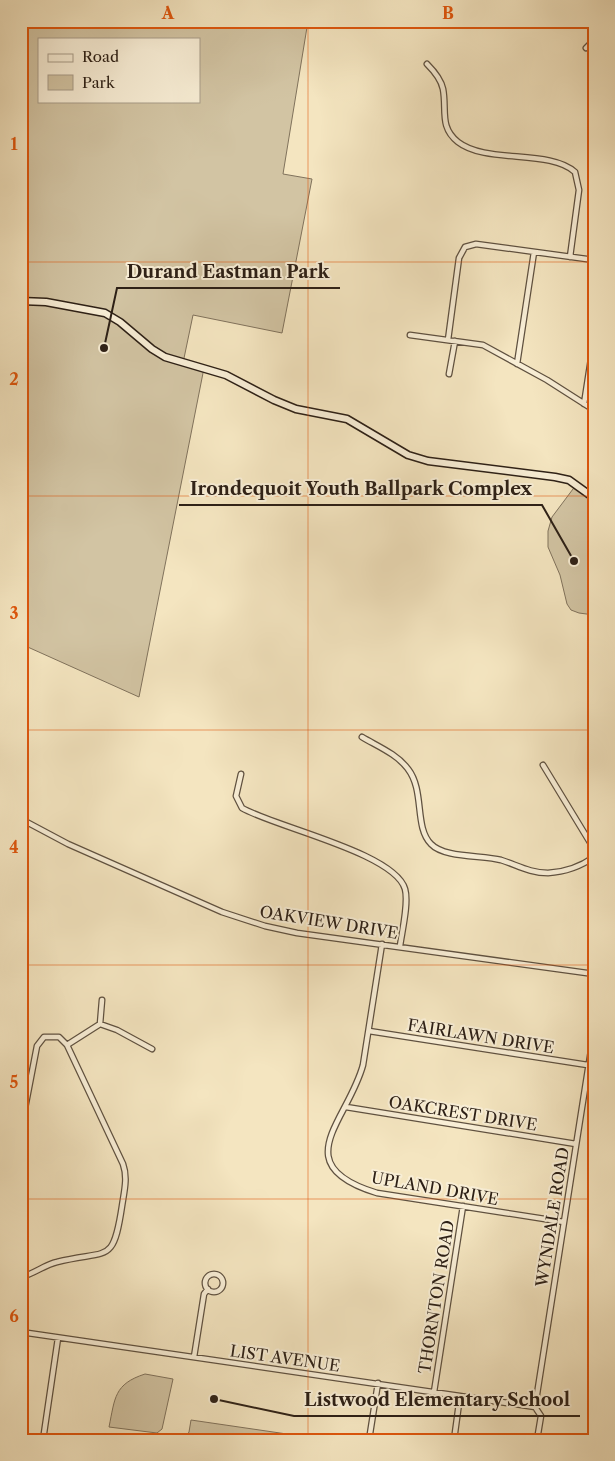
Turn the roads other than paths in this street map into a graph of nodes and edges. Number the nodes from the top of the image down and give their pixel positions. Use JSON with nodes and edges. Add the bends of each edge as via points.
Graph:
{"nodes":[{"id":1,"x":594,"y":40,"type":"edge"},
{"id":2,"x":586,"y":48,"type":"dead end"},
{"id":3,"x":427,"y":64,"type":"dead end"},
{"id":4,"x":534,"y":252,"type":"junction"},
{"id":5,"x":570,"y":257,"type":"junction"},
{"id":6,"x":594,"y":260,"type":"edge"},
{"id":7,"x":21,"y":301,"type":"edge"},
{"id":8,"x":410,"y":335,"type":"dead end"},
{"id":9,"x":594,"y":339,"type":"edge"},
{"id":10,"x":448,"y":340,"type":"junction"},
{"id":11,"x":455,"y":341,"type":"junction"},
{"id":12,"x":517,"y":364,"type":"junction"},
{"id":13,"x":449,"y":374,"type":"dead end"},
{"id":14,"x":584,"y":404,"type":"junction"},
{"id":15,"x":594,"y":410,"type":"edge"},
{"id":16,"x":594,"y":498,"type":"edge"},
{"id":17,"x":362,"y":737,"type":"dead end"},
{"id":18,"x":543,"y":765,"type":"dead end"},
{"id":19,"x":241,"y":774,"type":"dead end"},
{"id":20,"x":21,"y":819,"type":"edge"},
{"id":21,"x":594,"y":849,"type":"edge"},
{"id":22,"x":594,"y":857,"type":"edge"},
{"id":23,"x":382,"y":944,"type":"junction"},
{"id":24,"x":400,"y":946,"type":"junction"},
{"id":25,"x":594,"y":974,"type":"edge"},
{"id":26,"x":102,"y":1000,"type":"dead end"},
{"id":27,"x":100,"y":1024,"type":"junction"},
{"id":28,"x":369,"y":1031,"type":"junction"},
{"id":29,"x":594,"y":1031,"type":"edge"},
{"id":30,"x":67,"y":1044,"type":"junction"},
{"id":31,"x":152,"y":1050,"type":"dead end"},
{"id":32,"x":591,"y":1066,"type":"edge"},
{"id":33,"x":346,"y":1107,"type":"junction"},
{"id":34,"x":21,"y":1129,"type":"edge"},
{"id":35,"x":576,"y":1144,"type":"junction"},
{"id":36,"x":463,"y":1206,"type":"junction"},
{"id":37,"x":564,"y":1222,"type":"junction"},
{"id":38,"x":21,"y":1277,"type":"edge"},
{"id":39,"x":208,"y":1289,"type":"junction"},
{"id":40,"x":21,"y":1332,"type":"edge"},
{"id":41,"x":58,"y":1338,"type":"junction"},
{"id":42,"x":194,"y":1357,"type":"junction"},
{"id":43,"x":378,"y":1383,"type":"junction"},
{"id":44,"x":434,"y":1392,"type":"junction"},
{"id":45,"x":460,"y":1396,"type":"junction"},
{"id":46,"x":535,"y":1407,"type":"junction"},
{"id":47,"x":43,"y":1440,"type":"edge"},
{"id":48,"x":369,"y":1440,"type":"edge"},
{"id":49,"x":454,"y":1440,"type":"edge"},
{"id":50,"x":538,"y":1440,"type":"edge"}],
"edges":[{"from":1,"to":2,"type":"street"},
{"from":3,"to":5,"type":"street","via":[[443,89],[447,129],[459,143],[478,150],[570,168],[579,183]]},
{"from":4,"to":5,"type":"street"},
{"from":4,"to":10,"type":"street","via":[[476,244],[465,247],[459,258]]},
{"from":4,"to":12,"type":"street"},
{"from":5,"to":6,"type":"street"},
{"from":7,"to":16,"type":"street","via":[[46,302],[105,313],[165,356],[226,375],[296,408],[347,419],[408,455],[428,462],[569,480]]},
{"from":8,"to":10,"type":"street"},
{"from":9,"to":14,"type":"street"},
{"from":10,"to":11,"type":"street"},
{"from":11,"to":12,"type":"street","via":[[483,346]]},
{"from":11,"to":13,"type":"street"},
{"from":12,"to":14,"type":"street"},
{"from":14,"to":15,"type":"street"},
{"from":17,"to":22,"type":"street","via":[[398,759],[409,770],[418,791],[424,832],[434,847],[500,860],[537,872],[571,869]]},
{"from":18,"to":21,"type":"street"},
{"from":19,"to":24,"type":"street","via":[[236,796],[242,808],[354,850],[400,879],[406,892]]},
{"from":20,"to":23,"type":"street","name":"OAKVIEW DRIVE","via":[[68,844],[250,922],[297,933]]},
{"from":23,"to":24,"type":"street","name":"OAKVIEW DRIVE"},
{"from":23,"to":28,"type":"street","name":"UPLAND DRIVE"},
{"from":24,"to":25,"type":"street","name":"OAKVIEW DRIVE"},
{"from":26,"to":27,"type":"street"},
{"from":27,"to":30,"type":"street"},
{"from":27,"to":31,"type":"street"},
{"from":28,"to":32,"type":"street","name":"FAIRLAWN DRIVE"},
{"from":28,"to":33,"type":"street","name":"UPLAND DRIVE","via":[[361,1073]]},
{"from":29,"to":32,"type":"street","name":"WYNDALE ROAD"},
{"from":30,"to":34,"type":"street","via":[[59,1037],[49,1035],[40,1040]]},
{"from":30,"to":38,"type":"street","via":[[124,1168],[126,1179],[118,1233],[113,1246],[104,1253],[55,1262]]},
{"from":32,"to":35,"type":"street","name":"WYNDALE ROAD"},
{"from":33,"to":35,"type":"street","name":"OAKCREST DRIVE"},
{"from":33,"to":36,"type":"street","name":"UPLAND DRIVE","via":[[332,1129],[328,1144],[330,1160],[339,1175],[377,1193]]},
{"from":35,"to":37,"type":"street","name":"WYNDALE ROAD"},
{"from":36,"to":37,"type":"street","name":"UPLAND DRIVE"},
{"from":36,"to":44,"type":"street","name":"THORNTON ROAD"},
{"from":37,"to":46,"type":"street","name":"WYNDALE ROAD"},
{"from":39,"to":39,"type":"street","via":[[206,1281],[209,1276],[220,1276],[221,1289],[216,1292]]},
{"from":39,"to":42,"type":"street","via":[[204,1294]]},
{"from":40,"to":41,"type":"street","name":"LIST AVENUE"},
{"from":41,"to":42,"type":"street","name":"LIST AVENUE"},
{"from":41,"to":47,"type":"street"},
{"from":42,"to":43,"type":"street","name":"LIST AVENUE"},
{"from":43,"to":44,"type":"street","name":"LIST AVENUE"},
{"from":43,"to":48,"type":"street"},
{"from":44,"to":45,"type":"street","name":"LIST AVENUE"},
{"from":45,"to":46,"type":"street","name":"LIST AVENUE"},
{"from":45,"to":49,"type":"street"},
{"from":46,"to":50,"type":"street","via":[[541,1416]]}]}
